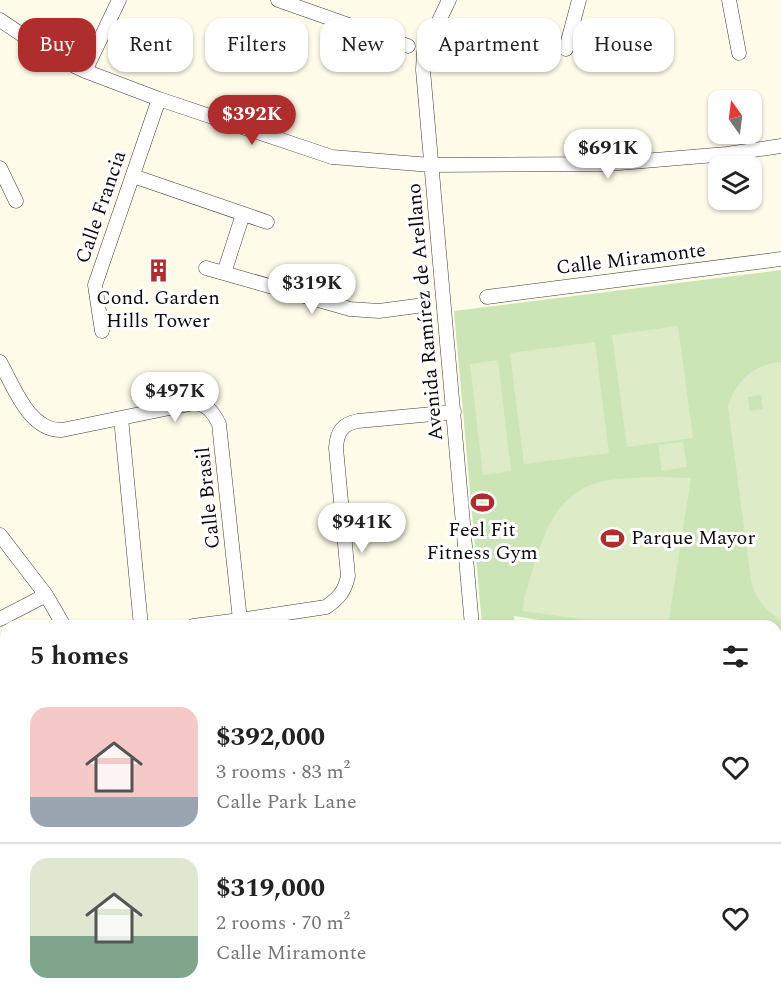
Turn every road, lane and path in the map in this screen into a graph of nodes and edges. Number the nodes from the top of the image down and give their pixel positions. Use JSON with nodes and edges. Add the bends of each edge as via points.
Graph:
{"nodes":[{"id":1,"x":119,"y":0,"type":"edge"},
{"id":2,"x":278,"y":0,"type":"edge"},
{"id":3,"x":449,"y":0,"type":"edge"},
{"id":4,"x":579,"y":0,"type":"edge"},
{"id":5,"x":729,"y":0,"type":"edge"},
{"id":6,"x":0,"y":20,"type":"edge"},
{"id":7,"x":18,"y":32,"type":"edge"},
{"id":8,"x":408,"y":46,"type":"dead end"},
{"id":9,"x":96,"y":48,"type":"edge"},
{"id":10,"x":566,"y":49,"type":"dead end"},
{"id":11,"x":740,"y":53,"type":"dead end"},
{"id":12,"x":88,"y":72,"type":"edge"},
{"id":13,"x":159,"y":99,"type":"junction"},
{"id":14,"x":781,"y":146,"type":"edge"},
{"id":15,"x":431,"y":165,"type":"junction"},
{"id":16,"x":0,"y":168,"type":"edge"},
{"id":17,"x":133,"y":176,"type":"junction"},
{"id":18,"x":16,"y":201,"type":"dead end"},
{"id":19,"x":243,"y":214,"type":"junction"},
{"id":20,"x":267,"y":222,"type":"dead end"},
{"id":21,"x":781,"y":259,"type":"edge"},
{"id":22,"x":206,"y":268,"type":"dead end"},
{"id":23,"x":224,"y":273,"type":"junction"},
{"id":24,"x":487,"y":297,"type":"dead end"},
{"id":25,"x":424,"y":305,"type":"dead end"},
{"id":26,"x":102,"y":331,"type":"dead end"},
{"id":27,"x":0,"y":362,"type":"edge"},
{"id":28,"x":454,"y":411,"type":"junction"},
{"id":29,"x":121,"y":418,"type":"junction"},
{"id":30,"x":0,"y":535,"type":"edge"},
{"id":31,"x":46,"y":595,"type":"junction"},
{"id":32,"x":0,"y":619,"type":"edge"},
{"id":33,"x":61,"y":620,"type":"edge"},
{"id":34,"x":140,"y":620,"type":"edge"},
{"id":35,"x":240,"y":620,"type":"joint"},
{"id":36,"x":471,"y":620,"type":"edge"}],
"edges":[{"from":1,"to":9,"type":"street"},
{"from":2,"to":8,"type":"street"},
{"from":3,"to":15,"type":"street","name":"Avenida Ramírez de Arellano","via":[[424,52]]},
{"from":4,"to":10,"type":"street"},
{"from":5,"to":11,"type":"street"},
{"from":6,"to":7,"type":"street"},
{"from":12,"to":13,"type":"street"},
{"from":13,"to":15,"type":"street","via":[[332,157]]},
{"from":13,"to":17,"type":"street","name":"Calle Francia"},
{"from":14,"to":15,"type":"street","via":[[607,164]]},
{"from":15,"to":28,"type":"street","name":"Avenida Ramírez de Arellano"},
{"from":16,"to":18,"type":"street"},
{"from":17,"to":19,"type":"street"},
{"from":17,"to":26,"type":"street","name":"Calle Francia","via":[[95,285]]},
{"from":19,"to":20,"type":"street"},
{"from":19,"to":23,"type":"street"},
{"from":21,"to":24,"type":"street","name":"Calle Miramonte"},
{"from":22,"to":23,"type":"street"},
{"from":23,"to":25,"type":"street","via":[[350,309]]},
{"from":27,"to":29,"type":"street","name":"Calle Brasil","via":[[31,416],[50,430]]},
{"from":28,"to":35,"type":"street","via":[[350,422],[341,427],[336,448],[348,576],[345,590],[326,607]]},
{"from":28,"to":36,"type":"street","name":"Avenida Ramírez de Arellano"},
{"from":29,"to":34,"type":"street"},
{"from":29,"to":35,"type":"street","name":"Calle Brasil","via":[[194,403],[203,404],[214,414],[219,424]]},
{"from":30,"to":31,"type":"street"},
{"from":31,"to":32,"type":"street"},
{"from":31,"to":33,"type":"street"}]}
